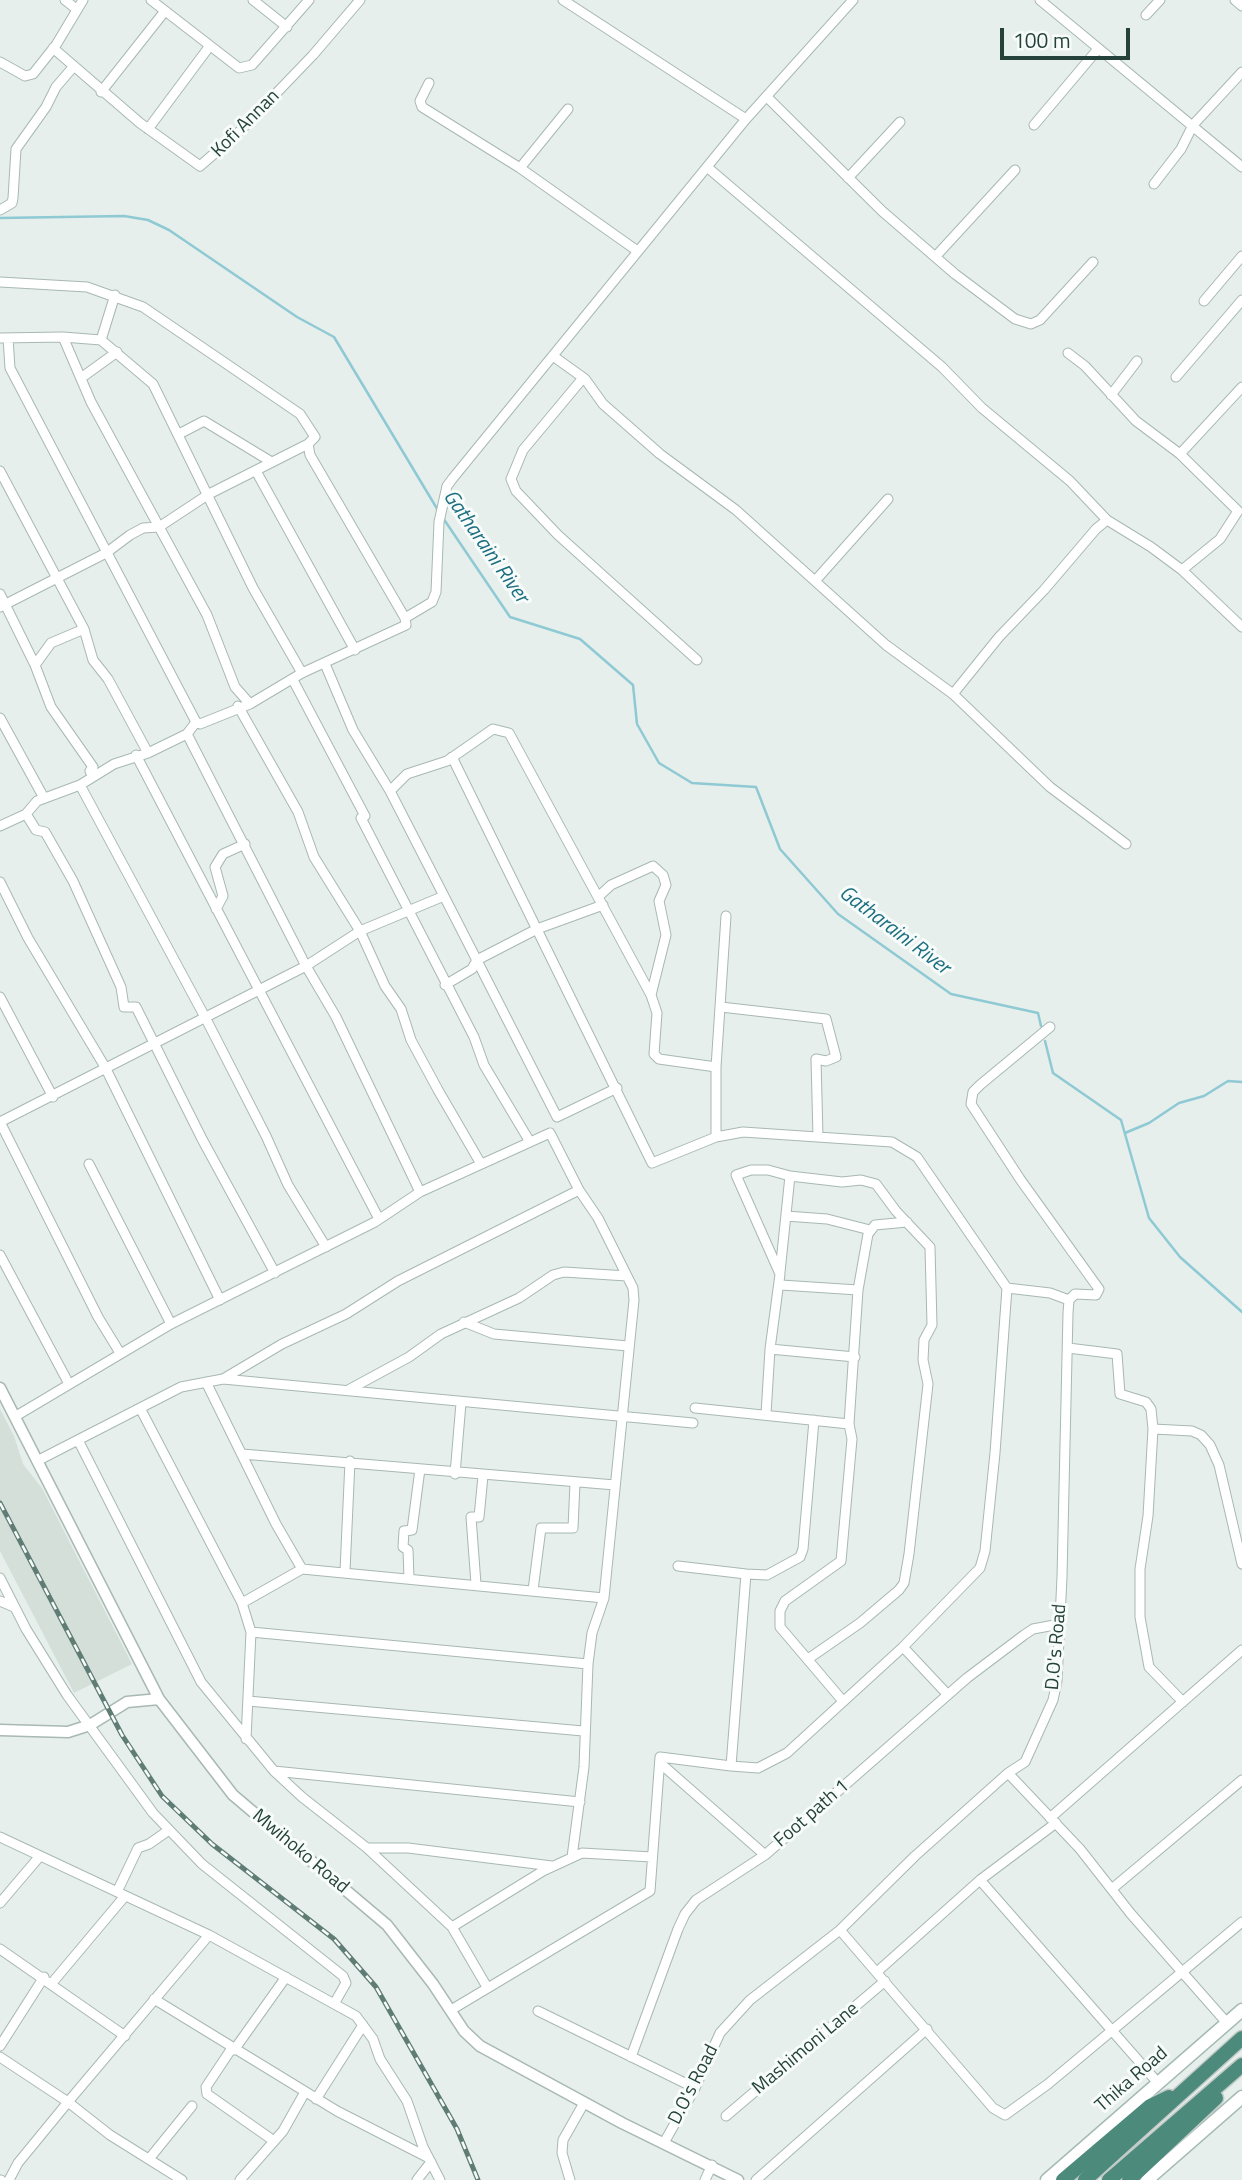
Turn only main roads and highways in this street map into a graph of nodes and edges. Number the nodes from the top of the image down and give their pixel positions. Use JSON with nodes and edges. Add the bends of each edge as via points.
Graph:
{"nodes":[{"id":1,"x":1242,"y":2010,"type":"edge"},
{"id":2,"x":1242,"y":2038,"type":"edge"},
{"id":3,"x":1242,"y":2067,"type":"edge"},
{"id":4,"x":1177,"y":2094,"type":"junction"},
{"id":5,"x":1242,"y":2097,"type":"edge"},
{"id":6,"x":1047,"y":2180,"type":"edge"},
{"id":7,"x":1063,"y":2180,"type":"edge"},
{"id":8,"x":1085,"y":2180,"type":"edge"},
{"id":9,"x":1109,"y":2180,"type":"edge"},
{"id":10,"x":1129,"y":2180,"type":"edge"},
{"id":11,"x":1147,"y":2180,"type":"edge"}],
"edges":[{"from":1,"to":6,"type":"main road","name":"Thika Road"},
{"from":2,"to":4,"type":"highway","name":"Thika Road"},
{"from":3,"to":9,"type":"highway"},
{"from":3,"to":10,"type":"highway","via":[[1201,2114]]},
{"from":4,"to":7,"type":"highway","via":[[1150,2106]]},
{"from":4,"to":8,"type":"highway","name":"Thika Road"},
{"from":5,"to":11,"type":"main road"}]}
